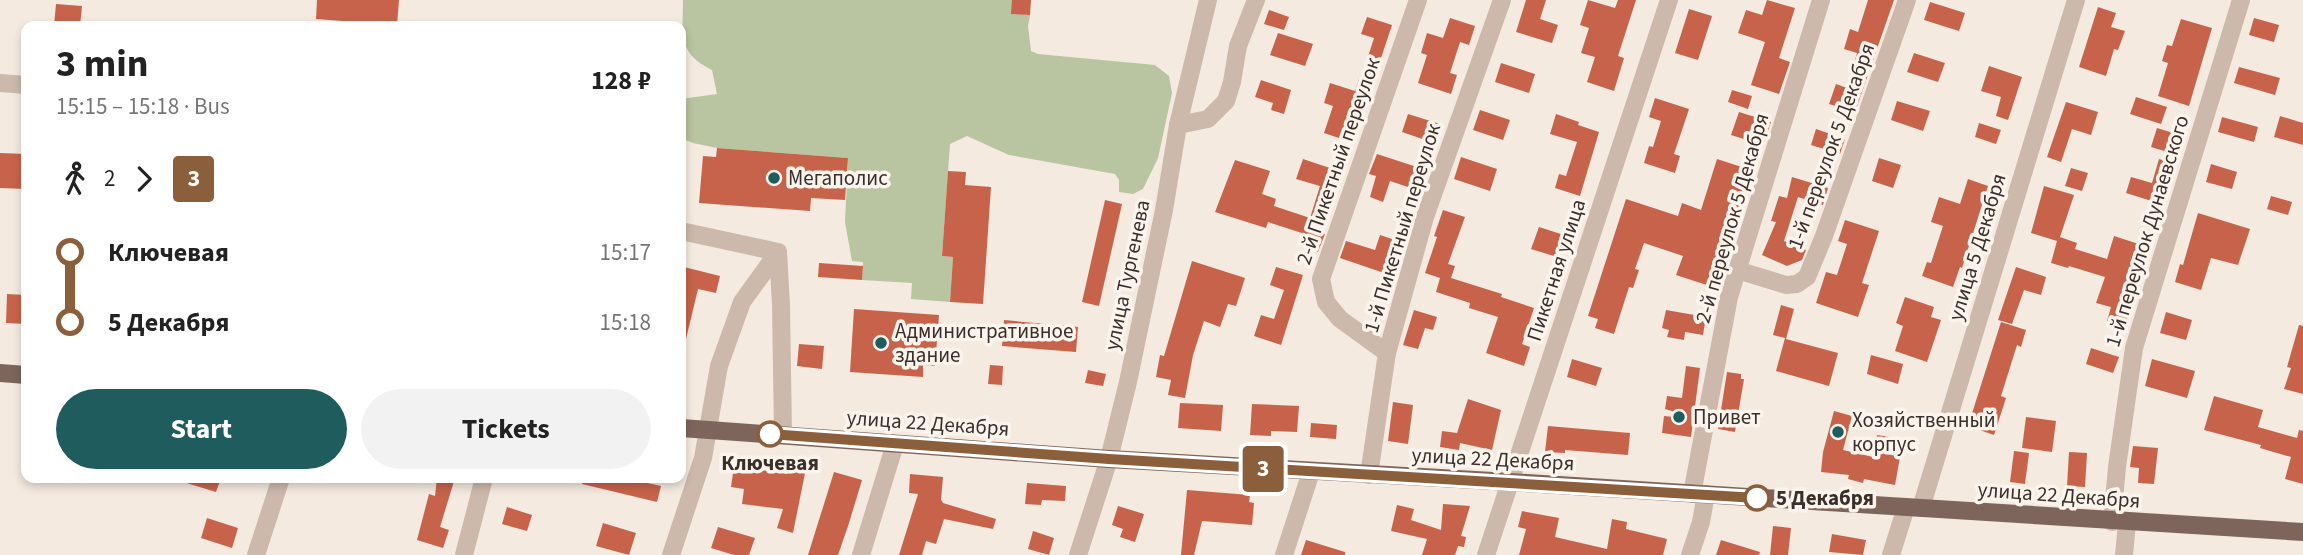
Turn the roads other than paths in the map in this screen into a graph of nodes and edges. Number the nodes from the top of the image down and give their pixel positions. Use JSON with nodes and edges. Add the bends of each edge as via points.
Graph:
{"nodes":[{"id":1,"x":1208,"y":0,"type":"edge"},
{"id":2,"x":1256,"y":0,"type":"edge"},
{"id":3,"x":1418,"y":0,"type":"edge"},
{"id":4,"x":1502,"y":0,"type":"edge"},
{"id":5,"x":1669,"y":0,"type":"edge"},
{"id":6,"x":1821,"y":0,"type":"edge"},
{"id":7,"x":1907,"y":0,"type":"edge"},
{"id":8,"x":2076,"y":0,"type":"edge"},
{"id":9,"x":2241,"y":0,"type":"edge"},
{"id":10,"x":0,"y":83,"type":"edge"},
{"id":11,"x":21,"y":85,"type":"edge"},
{"id":12,"x":1178,"y":125,"type":"junction"},
{"id":13,"x":686,"y":231,"type":"edge"},
{"id":14,"x":778,"y":252,"type":"junction"},
{"id":15,"x":1737,"y":270,"type":"junction"},
{"id":16,"x":1387,"y":353,"type":"junction"},
{"id":17,"x":0,"y":373,"type":"edge"},
{"id":18,"x":21,"y":375,"type":"edge"},
{"id":19,"x":686,"y":428,"type":"edge"},
{"id":20,"x":707,"y":430,"type":"junction"},
{"id":21,"x":783,"y":435,"type":"junction"},
{"id":22,"x":895,"y":443,"type":"junction"},
{"id":23,"x":1109,"y":459,"type":"junction"},
{"id":24,"x":1311,"y":472,"type":"junction"},
{"id":25,"x":1369,"y":475,"type":"junction"},
{"id":26,"x":1510,"y":482,"type":"junction"},
{"id":27,"x":279,"y":483,"type":"edge"},
{"id":28,"x":483,"y":483,"type":"edge"},
{"id":29,"x":1699,"y":494,"type":"junction"},
{"id":30,"x":1913,"y":508,"type":"junction"},
{"id":31,"x":2119,"y":522,"type":"junction"},
{"id":32,"x":2303,"y":532,"type":"edge"},
{"id":33,"x":256,"y":555,"type":"edge"},
{"id":34,"x":464,"y":555,"type":"edge"},
{"id":35,"x":671,"y":555,"type":"edge"},
{"id":36,"x":861,"y":555,"type":"edge"},
{"id":37,"x":1078,"y":555,"type":"edge"},
{"id":38,"x":1283,"y":555,"type":"edge"},
{"id":39,"x":1486,"y":555,"type":"edge"},
{"id":40,"x":1690,"y":555,"type":"edge"},
{"id":41,"x":1891,"y":555,"type":"edge"},
{"id":42,"x":2124,"y":555,"type":"edge"}],
"edges":[{"from":1,"to":12,"type":"street","name":"улица Тургенева"},
{"from":2,"to":12,"type":"street","via":[[1238,46],[1226,101],[1208,118]]},
{"from":3,"to":16,"type":"street","name":"2-й Пикетный переулок","via":[[1321,279],[1326,302],[1340,319]]},
{"from":4,"to":16,"type":"street","name":"1-й Пикетный переулок","via":[[1425,217]]},
{"from":5,"to":26,"type":"street","name":"Пикетная улица"},
{"from":6,"to":15,"type":"street","name":"2-й переулок 5 Декабря"},
{"from":7,"to":15,"type":"street","name":"1-й переулок 5 Декабря","via":[[1807,277],[1786,285]]},
{"from":8,"to":30,"type":"street","name":"улица 5 Декабря"},
{"from":9,"to":31,"type":"street","name":"1-й переулок Дунаевского","via":[[2134,348],[2117,467]]},
{"from":10,"to":11,"type":"street"},
{"from":12,"to":23,"type":"street","name":"улица Тургенева"},
{"from":13,"to":14,"type":"street"},
{"from":14,"to":20,"type":"street","via":[[742,302],[719,366]]},
{"from":14,"to":21,"type":"street"},
{"from":15,"to":29,"type":"street","name":"2-й переулок 5 Декабря"},
{"from":16,"to":25,"type":"street","name":"1-й Пикетный переулок"},
{"from":17,"to":18,"type":"main road"},
{"from":19,"to":20,"type":"main road","name":"улица 22 Декабря"},
{"from":20,"to":21,"type":"main road","name":"улица 22 Декабря"},
{"from":20,"to":35,"type":"street","via":[[703,458]]},
{"from":21,"to":22,"type":"main road","name":"улица 22 Декабря"},
{"from":22,"to":23,"type":"main road","name":"улица 22 Декабря"},
{"from":22,"to":36,"type":"street"},
{"from":23,"to":24,"type":"main road","name":"улица 22 Декабря"},
{"from":23,"to":37,"type":"street","name":"улица Тургенева"},
{"from":24,"to":25,"type":"main road","name":"улица 22 Декабря"},
{"from":24,"to":38,"type":"street"},
{"from":25,"to":26,"type":"main road","name":"улица 22 Декабря"},
{"from":26,"to":29,"type":"main road","name":"улица 22 Декабря"},
{"from":26,"to":39,"type":"street","name":"Пикетная улица"},
{"from":27,"to":33,"type":"street"},
{"from":28,"to":34,"type":"street"},
{"from":29,"to":30,"type":"main road","name":"улица 22 Декабря"},
{"from":29,"to":40,"type":"street"},
{"from":30,"to":31,"type":"main road","name":"улица 22 Декабря"},
{"from":30,"to":41,"type":"street","name":"улица 5 Декабря"},
{"from":31,"to":32,"type":"main road","name":"улица 22 Декабря"},
{"from":31,"to":42,"type":"street","name":"1-й переулок Дунаевского"}]}
